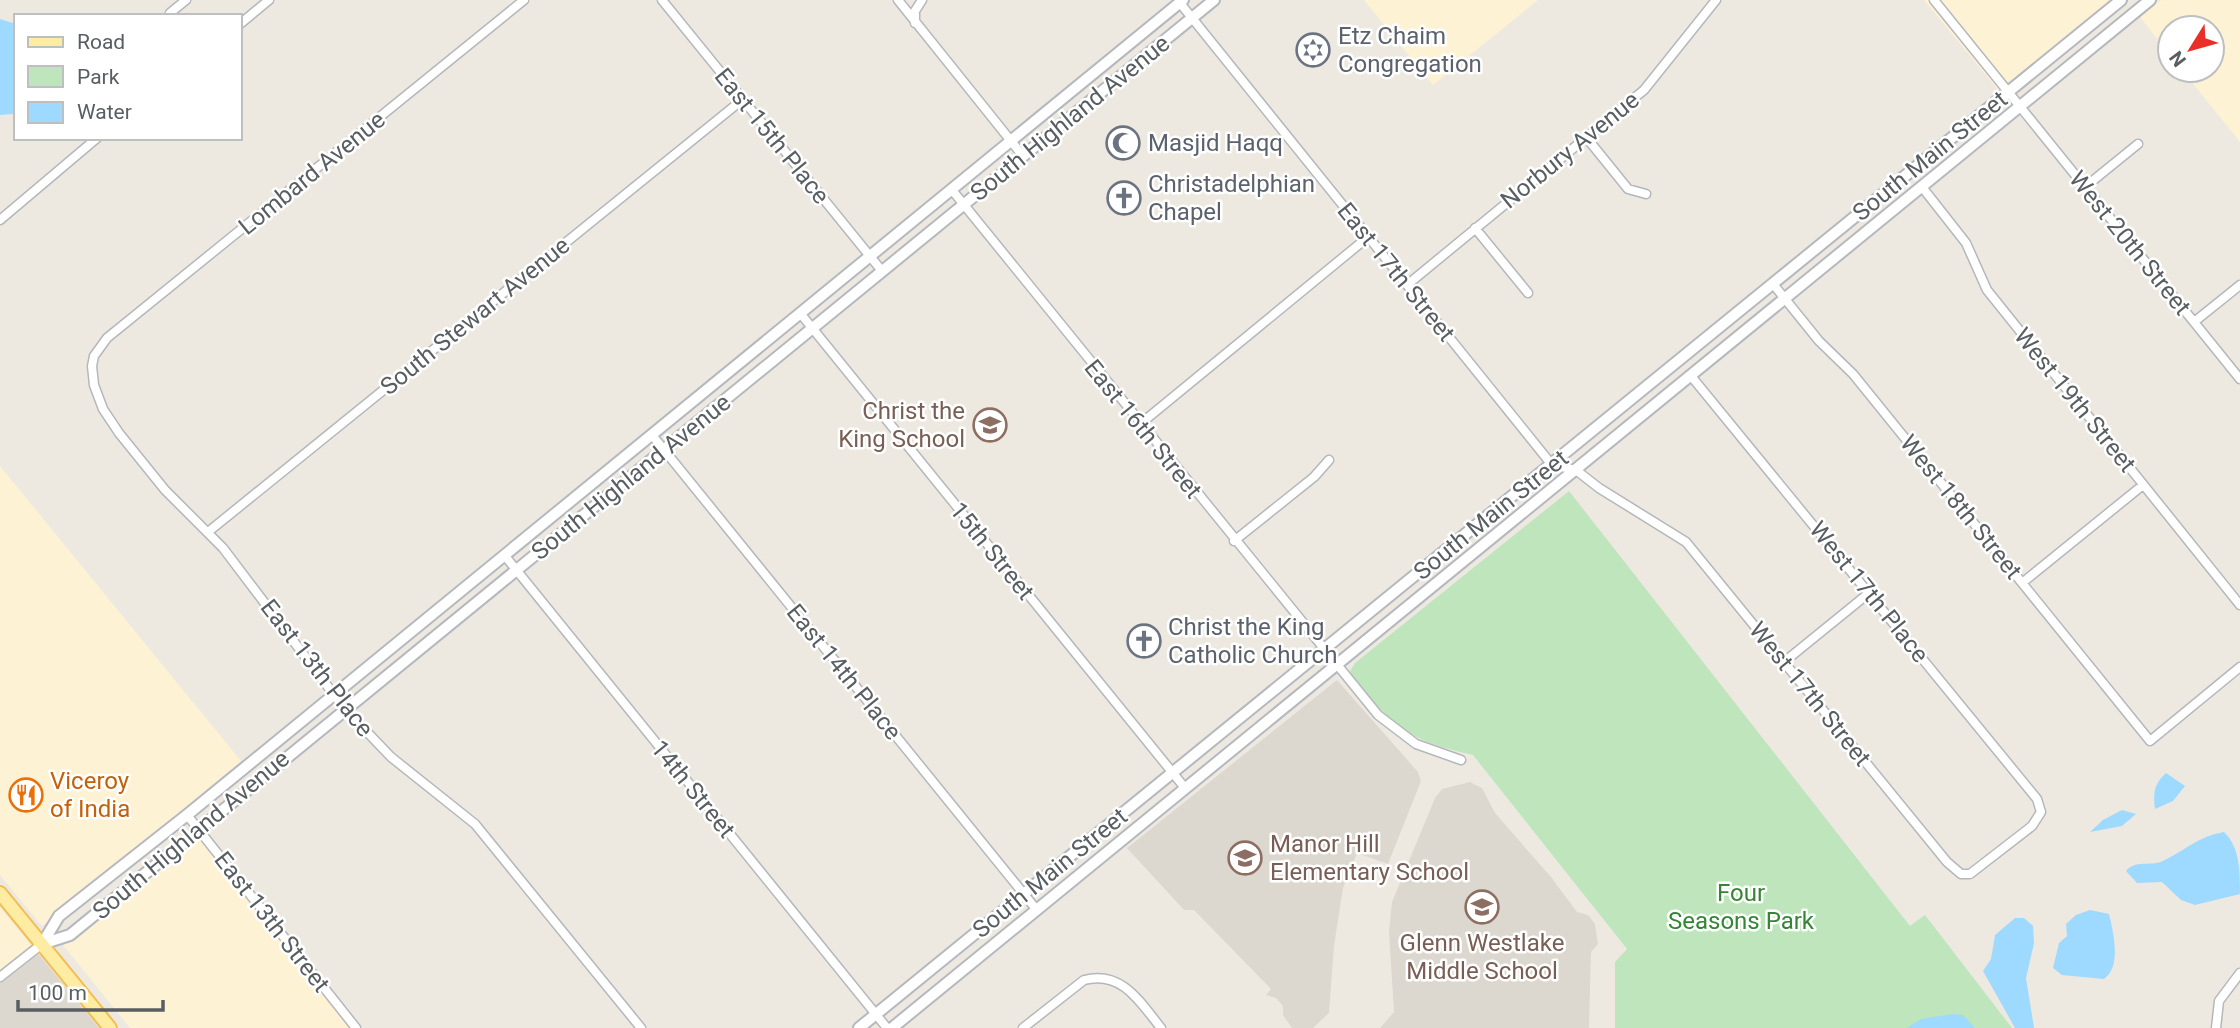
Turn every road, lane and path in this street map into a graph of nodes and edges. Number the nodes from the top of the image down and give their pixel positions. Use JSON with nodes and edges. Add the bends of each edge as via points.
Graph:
{"nodes":[{"id":1,"x":186,"y":0,"type":"edge"},
{"id":2,"x":269,"y":0,"type":"edge"},
{"id":3,"x":524,"y":0,"type":"edge"},
{"id":4,"x":662,"y":0,"type":"edge"},
{"id":5,"x":898,"y":0,"type":"edge"},
{"id":6,"x":922,"y":0,"type":"edge"},
{"id":7,"x":1214,"y":0,"type":"edge"},
{"id":8,"x":1716,"y":0,"type":"edge"},
{"id":9,"x":1934,"y":0,"type":"edge"},
{"id":10,"x":2121,"y":0,"type":"edge"},
{"id":11,"x":2150,"y":0,"type":"edge"},
{"id":12,"x":1182,"y":1,"type":"edge"},
{"id":13,"x":170,"y":13,"type":"dead end"},
{"id":14,"x":1192,"y":18,"type":"junction"},
{"id":15,"x":242,"y":22,"type":"edge"},
{"id":16,"x":915,"y":23,"type":"junction"},
{"id":17,"x":2008,"y":92,"type":"junction"},
{"id":18,"x":742,"y":100,"type":"junction"},
{"id":19,"x":2021,"y":107,"type":"junction"},
{"id":20,"x":1586,"y":137,"type":"junction"},
{"id":21,"x":95,"y":140,"type":"edge"},
{"id":22,"x":1011,"y":142,"type":"junction"},
{"id":23,"x":2138,"y":144,"type":"dead end"},
{"id":24,"x":1023,"y":156,"type":"junction"},
{"id":25,"x":1922,"y":187,"type":"junction"},
{"id":26,"x":2085,"y":187,"type":"junction"},
{"id":27,"x":952,"y":190,"type":"junction"},
{"id":28,"x":1646,"y":194,"type":"dead end"},
{"id":29,"x":964,"y":205,"type":"junction"},
{"id":30,"x":0,"y":220,"type":"edge"},
{"id":31,"x":1475,"y":228,"type":"junction"},
{"id":32,"x":1368,"y":237,"type":"junction"},
{"id":33,"x":870,"y":256,"type":"junction"},
{"id":34,"x":882,"y":271,"type":"junction"},
{"id":35,"x":1773,"y":284,"type":"junction"},
{"id":36,"x":1407,"y":285,"type":"junction"},
{"id":37,"x":2240,"y":285,"type":"edge"},
{"id":38,"x":1528,"y":293,"type":"dead end"},
{"id":39,"x":1785,"y":299,"type":"junction"},
{"id":40,"x":800,"y":313,"type":"junction"},
{"id":41,"x":2194,"y":322,"type":"junction"},
{"id":42,"x":812,"y":328,"type":"junction"},
{"id":43,"x":100,"y":346,"type":"joint"},
{"id":44,"x":1691,"y":376,"type":"junction"},
{"id":45,"x":2240,"y":379,"type":"edge"},
{"id":46,"x":1139,"y":425,"type":"junction"},
{"id":47,"x":652,"y":435,"type":"junction"},
{"id":48,"x":664,"y":450,"type":"junction"},
{"id":49,"x":1329,"y":460,"type":"dead end"},
{"id":50,"x":1552,"y":465,"type":"junction"},
{"id":51,"x":1576,"y":470,"type":"junction"},
{"id":52,"x":2143,"y":485,"type":"junction"},
{"id":53,"x":208,"y":532,"type":"junction"},
{"id":54,"x":1234,"y":541,"type":"junction"},
{"id":55,"x":505,"y":556,"type":"junction"},
{"id":56,"x":516,"y":570,"type":"junction"},
{"id":57,"x":2022,"y":583,"type":"junction"},
{"id":58,"x":1869,"y":593,"type":"junction"},
{"id":59,"x":2240,"y":605,"type":"edge"},
{"id":60,"x":1324,"y":650,"type":"junction"},
{"id":61,"x":1783,"y":662,"type":"junction"},
{"id":62,"x":1337,"y":665,"type":"junction"},
{"id":63,"x":2240,"y":667,"type":"edge"},
{"id":64,"x":332,"y":694,"type":"junction"},
{"id":65,"x":344,"y":708,"type":"junction"},
{"id":66,"x":1461,"y":760,"type":"dead end"},
{"id":67,"x":1173,"y":774,"type":"junction"},
{"id":68,"x":1185,"y":788,"type":"junction"},
{"id":69,"x":2041,"y":812,"type":"joint"},
{"id":70,"x":187,"y":815,"type":"junction"},
{"id":71,"x":198,"y":829,"type":"junction"},
{"id":72,"x":0,"y":893,"type":"edge"},
{"id":73,"x":1024,"y":894,"type":"junction"},
{"id":74,"x":1036,"y":909,"type":"junction"},
{"id":75,"x":42,"y":944,"type":"junction"},
{"id":76,"x":2240,"y":973,"type":"edge"},
{"id":77,"x":0,"y":977,"type":"edge"},
{"id":78,"x":884,"y":1023,"type":"edge"},
{"id":79,"x":110,"y":1028,"type":"edge"},
{"id":80,"x":356,"y":1028,"type":"edge"},
{"id":81,"x":641,"y":1028,"type":"edge"},
{"id":82,"x":859,"y":1028,"type":"edge"},
{"id":83,"x":1023,"y":1028,"type":"edge"},
{"id":84,"x":1161,"y":1028,"type":"edge"},
{"id":85,"x":2216,"y":1028,"type":"edge"}],
"edges":[{"from":1,"to":13,"type":"street"},
{"from":2,"to":15,"type":"street"},
{"from":3,"to":43,"type":"street","name":"Lombard Avenue"},
{"from":4,"to":18,"type":"street","name":"East 15th Place"},
{"from":5,"to":16,"type":"street"},
{"from":6,"to":16,"type":"street"},
{"from":7,"to":14,"type":"street","name":"South Highland Avenue"},
{"from":8,"to":20,"type":"street","name":"Norbury Avenue","via":[[1644,90]]},
{"from":9,"to":17,"type":"street","name":"West 20th Street"},
{"from":10,"to":17,"type":"street","name":"South Main Street"},
{"from":11,"to":19,"type":"street","name":"South Main Street"},
{"from":12,"to":14,"type":"street","name":"East 17th Street"},
{"from":12,"to":22,"type":"street","name":"South Highland Avenue"},
{"from":14,"to":24,"type":"street","name":"South Highland Avenue"},
{"from":14,"to":32,"type":"street","name":"East 17th Street"},
{"from":16,"to":22,"type":"street"},
{"from":17,"to":19,"type":"street","name":"West 20th Street"},
{"from":17,"to":35,"type":"street","name":"South Main Street"},
{"from":18,"to":33,"type":"street","name":"East 15th Place"},
{"from":18,"to":53,"type":"street","name":"South Stewart Avenue"},
{"from":19,"to":25,"type":"street","name":"South Main Street"},
{"from":19,"to":26,"type":"street","name":"West 20th Street"},
{"from":20,"to":28,"type":"street","via":[[1628,189]]},
{"from":20,"to":31,"type":"street","name":"Norbury Avenue"},
{"from":21,"to":30,"type":"street"},
{"from":22,"to":24,"type":"street"},
{"from":22,"to":27,"type":"street","name":"South Highland Avenue"},
{"from":23,"to":26,"type":"street"},
{"from":24,"to":29,"type":"street","name":"South Highland Avenue"},
{"from":25,"to":39,"type":"street","name":"South Main Street"},
{"from":25,"to":52,"type":"street","name":"West 19th Street","via":[[1966,243],[1987,290]]},
{"from":26,"to":41,"type":"street","name":"West 20th Street"},
{"from":27,"to":29,"type":"street","name":"East 16th Street"},
{"from":27,"to":33,"type":"street","name":"South Highland Avenue"},
{"from":29,"to":34,"type":"street","name":"South Highland Avenue"},
{"from":29,"to":46,"type":"street","name":"East 16th Street"},
{"from":31,"to":36,"type":"street","name":"Norbury Avenue"},
{"from":31,"to":38,"type":"street"},
{"from":32,"to":36,"type":"street","name":"East 17th Street"},
{"from":32,"to":46,"type":"street"},
{"from":33,"to":34,"type":"street","name":"East 15th Place"},
{"from":33,"to":40,"type":"street","name":"South Highland Avenue"},
{"from":34,"to":42,"type":"street","name":"South Highland Avenue"},
{"from":35,"to":39,"type":"street","name":"West 18th Street"},
{"from":35,"to":50,"type":"street","name":"South Main Street"},
{"from":36,"to":50,"type":"street","name":"East 17th Street"},
{"from":37,"to":41,"type":"street"},
{"from":39,"to":44,"type":"street","name":"South Main Street"},
{"from":39,"to":57,"type":"street","name":"West 18th Street","via":[[1853,374]]},
{"from":40,"to":42,"type":"street","name":"15th Street"},
{"from":40,"to":47,"type":"street","name":"South Highland Avenue"},
{"from":41,"to":45,"type":"street","name":"West 20th Street"},
{"from":42,"to":48,"type":"street","name":"South Highland Avenue"},
{"from":42,"to":67,"type":"street","name":"15th Street"},
{"from":43,"to":53,"type":"street","name":"East 13th Place","via":[[92,366],[103,409],[166,489]]},
{"from":44,"to":51,"type":"street","name":"South Main Street"},
{"from":44,"to":58,"type":"street","name":"West 17th Place"},
{"from":46,"to":54,"type":"street","name":"East 16th Street"},
{"from":47,"to":48,"type":"street","name":"East 14th Place"},
{"from":47,"to":55,"type":"street","name":"South Highland Avenue"},
{"from":48,"to":56,"type":"street","name":"South Highland Avenue"},
{"from":48,"to":73,"type":"street","name":"East 14th Place"},
{"from":49,"to":54,"type":"street"},
{"from":50,"to":51,"type":"street","name":"West 17th Street"},
{"from":50,"to":60,"type":"street","name":"South Main Street"},
{"from":51,"to":61,"type":"street","name":"West 17th Street","via":[[1686,542]]},
{"from":51,"to":62,"type":"street","name":"South Main Street"},
{"from":52,"to":57,"type":"street"},
{"from":52,"to":59,"type":"street","name":"West 19th Street"},
{"from":53,"to":64,"type":"street","name":"East 13th Place"},
{"from":54,"to":60,"type":"street","name":"East 16th Street"},
{"from":55,"to":56,"type":"street","name":"14th Street"},
{"from":55,"to":64,"type":"street","name":"South Highland Avenue"},
{"from":56,"to":65,"type":"street","name":"South Highland Avenue"},
{"from":56,"to":78,"type":"street","name":"14th Street"},
{"from":57,"to":63,"type":"street","name":"West 18th Street","via":[[2150,741]]},
{"from":58,"to":61,"type":"street"},
{"from":58,"to":69,"type":"street","name":"West 17th Place","via":[[2038,799]]},
{"from":60,"to":62,"type":"street","name":"East 16th Street"},
{"from":60,"to":67,"type":"street","name":"South Main Street"},
{"from":61,"to":69,"type":"street","name":"West 17th Street","via":[[1961,874],[1977,870],[2032,826]]},
{"from":62,"to":66,"type":"street","name":"East 16th Street","via":[[1396,731]]},
{"from":62,"to":68,"type":"street","name":"South Main Street"},
{"from":64,"to":65,"type":"street","name":"East 13th Place"},
{"from":64,"to":70,"type":"street","name":"South Highland Avenue"},
{"from":65,"to":71,"type":"street","name":"South Highland Avenue"},
{"from":65,"to":81,"type":"street","name":"East 13th Place","via":[[391,757],[475,824]]},
{"from":67,"to":68,"type":"street","name":"15th Street"},
{"from":67,"to":73,"type":"street","name":"South Main Street"},
{"from":68,"to":74,"type":"street","name":"South Main Street"},
{"from":70,"to":71,"type":"street","name":"East 13th Street"},
{"from":70,"to":75,"type":"street","name":"South Highland Avenue","via":[[59,916]]},
{"from":71,"to":75,"type":"street","name":"South Highland Avenue","via":[[70,934]]},
{"from":71,"to":80,"type":"street","name":"East 13th Street"},
{"from":72,"to":75,"type":"main road"},
{"from":73,"to":74,"type":"street","name":"East 14th Place"},
{"from":73,"to":78,"type":"street","name":"South Main Street"},
{"from":74,"to":78,"type":"street","name":"South Main Street"},
{"from":75,"to":77,"type":"street","name":"South Highland Avenue"},
{"from":75,"to":79,"type":"main road"},
{"from":76,"to":85,"type":"street","via":[[2219,1002]]},
{"from":78,"to":82,"type":"street","name":"South Main Street"},
{"from":83,"to":84,"type":"street","via":[[1094,977],[1118,981],[1129,989]]}]}
